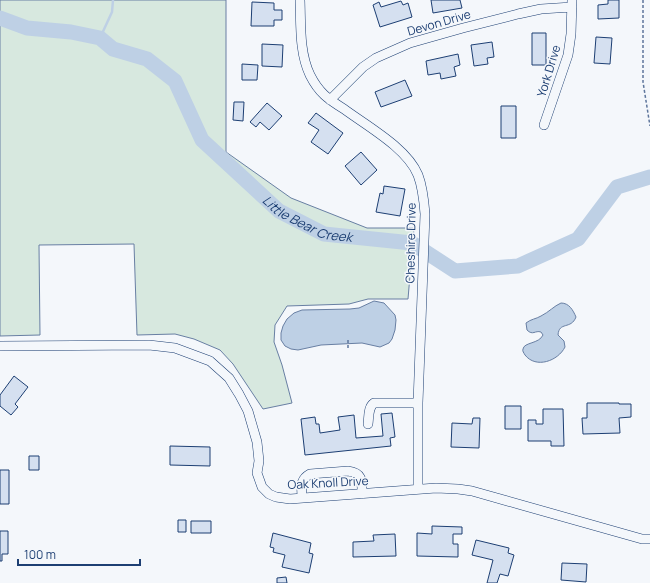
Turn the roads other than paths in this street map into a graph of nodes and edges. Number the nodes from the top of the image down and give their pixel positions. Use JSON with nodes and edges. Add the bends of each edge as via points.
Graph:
{"nodes":[{"id":1,"x":300,"y":0,"type":"edge"},
{"id":2,"x":572,"y":4,"type":"edge"},
{"id":3,"x":330,"y":100,"type":"junction"},
{"id":4,"x":544,"y":125,"type":"dead end"},
{"id":5,"x":0,"y":346,"type":"edge"},
{"id":6,"x":418,"y":403,"type":"junction"},
{"id":7,"x":368,"y":424,"type":"dead end"},
{"id":8,"x":418,"y":489,"type":"junction"},
{"id":9,"x":362,"y":494,"type":"junction"},
{"id":10,"x":302,"y":498,"type":"junction"},
{"id":11,"x":650,"y":539,"type":"edge"}],
"edges":[{"from":1,"to":3,"type":"street","name":"Cheshire Drive","via":[[301,34],[306,64],[316,85]]},
{"from":2,"to":3,"type":"street","name":"Devon Drive","via":[[518,14],[410,43],[376,58],[363,67]]},
{"from":2,"to":4,"type":"street","name":"York Drive","via":[[568,55]]},
{"from":3,"to":6,"type":"street","name":"Cheshire Drive","via":[[384,137],[405,156],[417,174],[424,198]]},
{"from":5,"to":10,"type":"street","name":"Oak Knoll Drive","via":[[149,345],[175,348],[210,361],[229,378],[248,411],[257,442],[257,473],[262,487],[276,497]]},
{"from":6,"to":7,"type":"street","via":[[374,403],[369,412]]},
{"from":6,"to":8,"type":"street","name":"Cheshire Drive"},
{"from":8,"to":9,"type":"street","name":"Oak Knoll Drive"},
{"from":8,"to":11,"type":"street","name":"Oak Knoll Drive","via":[[472,491],[642,539]]},
{"from":9,"to":10,"type":"street","name":"Oak Knoll Drive"},
{"from":9,"to":10,"type":"street","via":[[360,476],[348,471],[310,474],[304,477]]}]}
